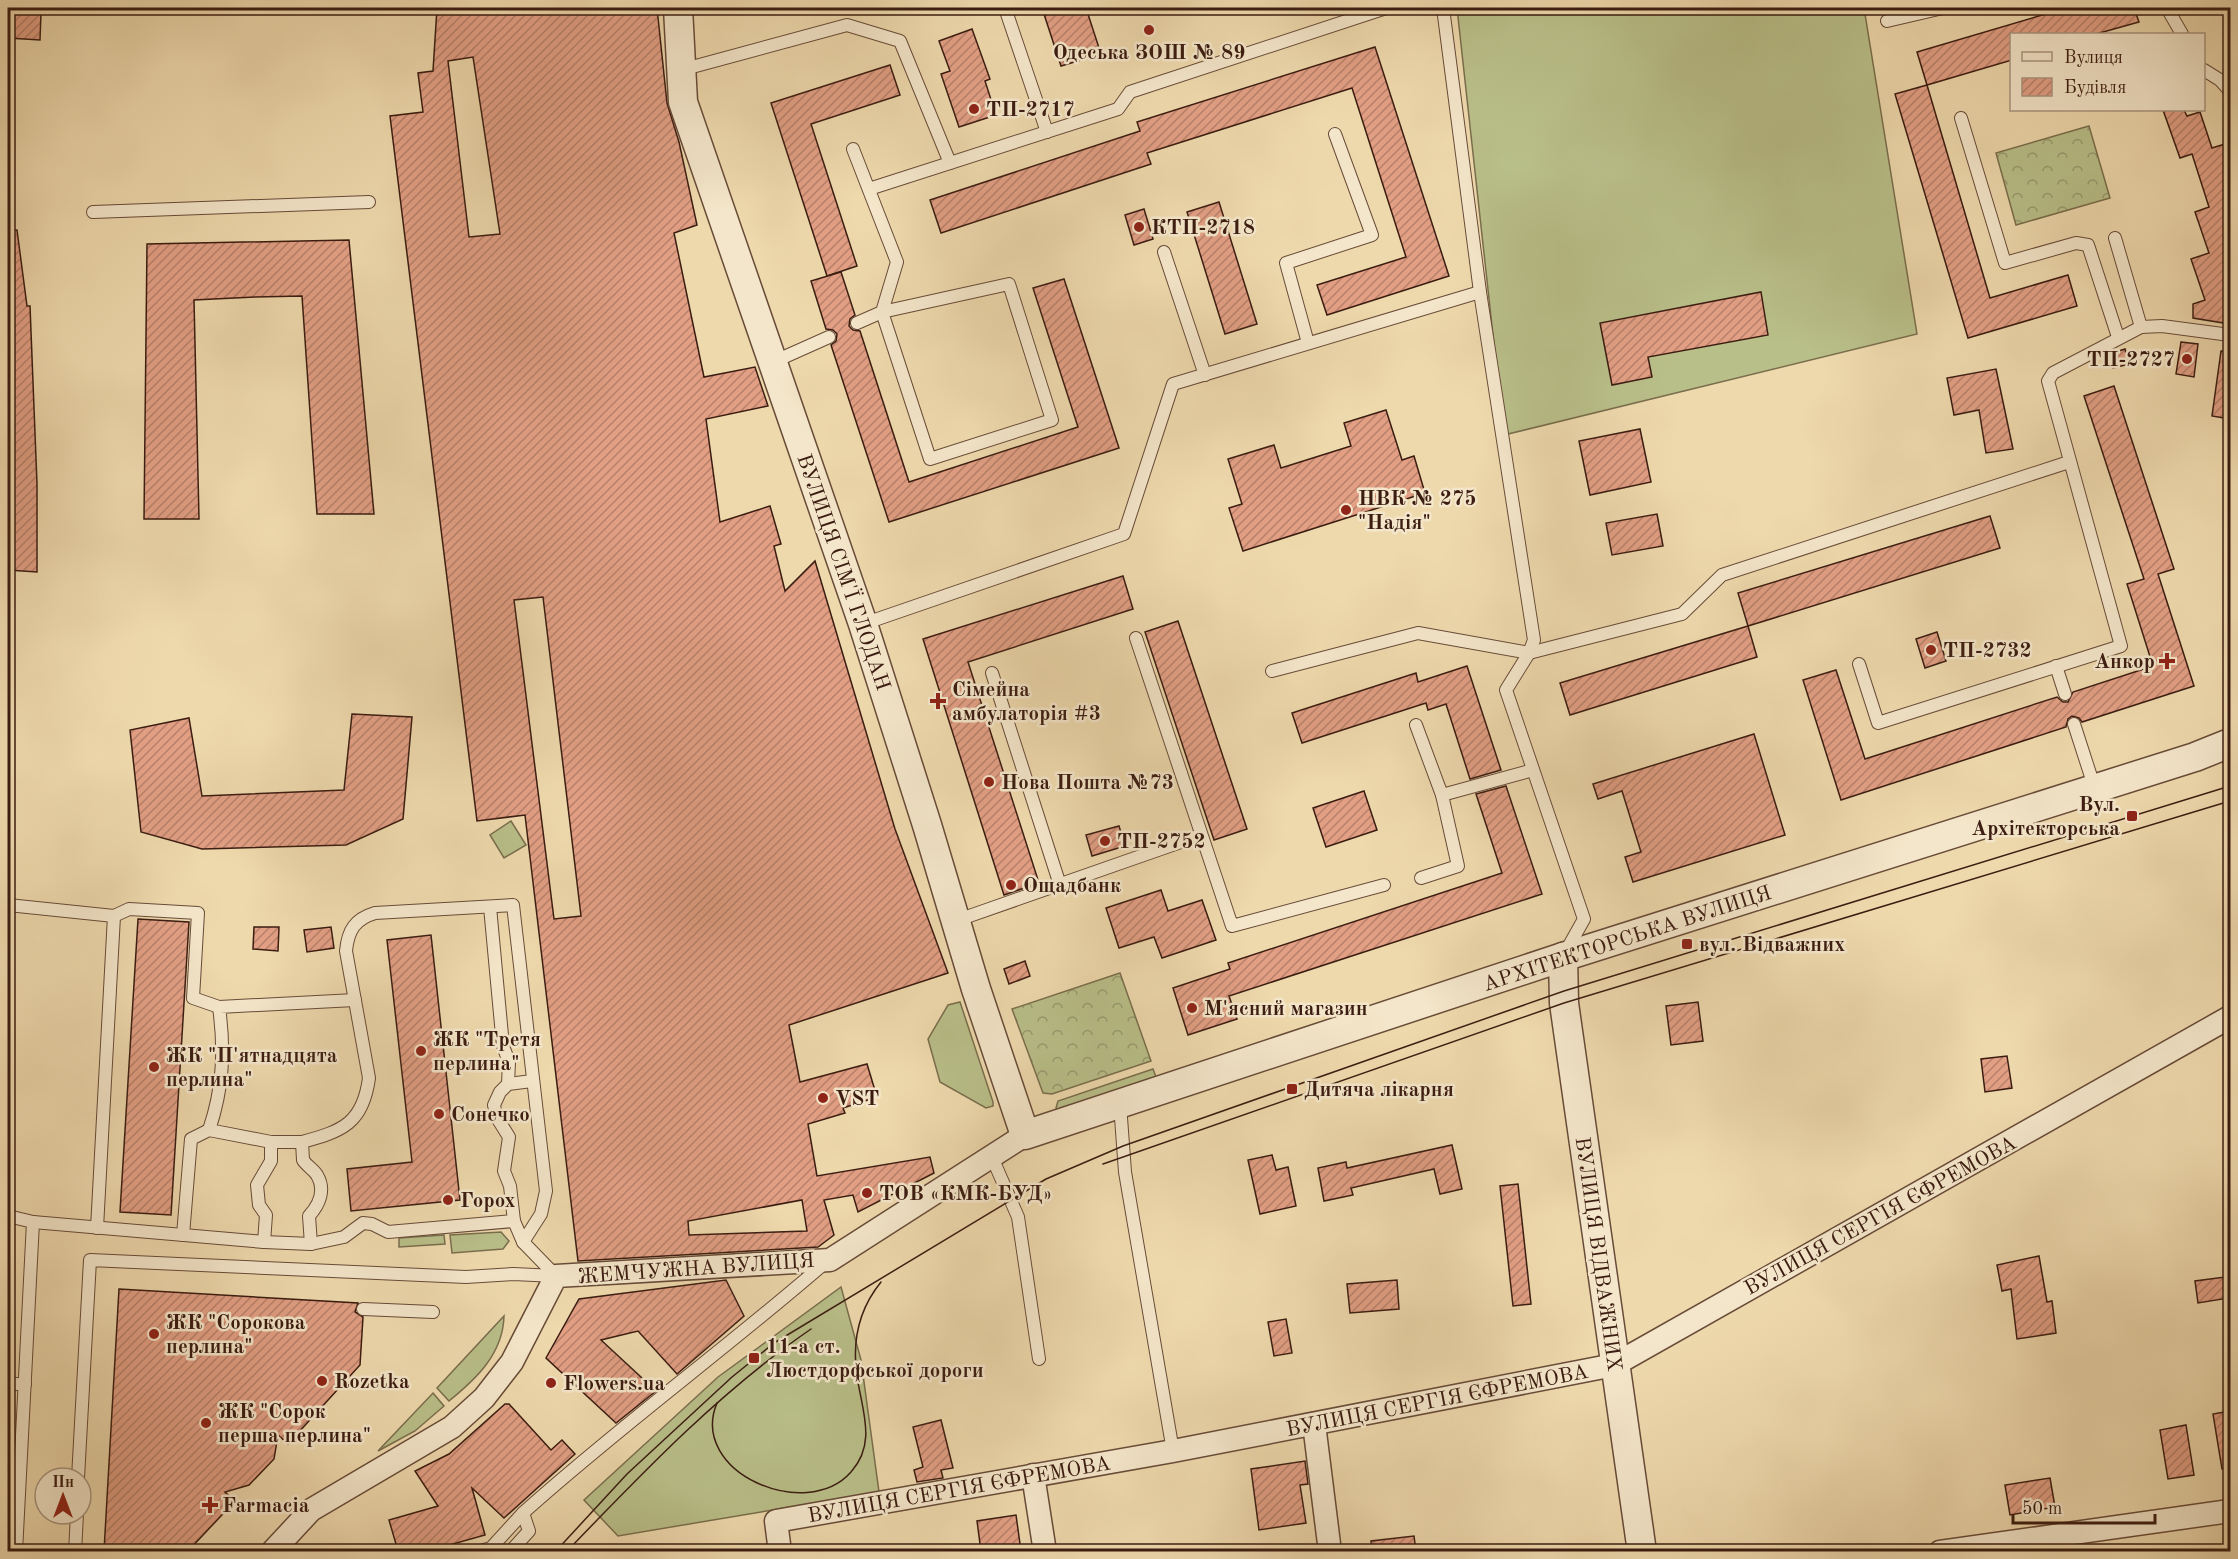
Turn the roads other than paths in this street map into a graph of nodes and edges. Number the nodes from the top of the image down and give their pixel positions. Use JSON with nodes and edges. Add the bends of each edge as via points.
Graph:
{"nodes":[{"id":1,"x":678,"y":8,"type":"edge"},
{"id":2,"x":1005,"y":8,"type":"edge"},
{"id":3,"x":1386,"y":8,"type":"edge"},
{"id":4,"x":1443,"y":8,"type":"edge"},
{"id":5,"x":1943,"y":8,"type":"edge"},
{"id":6,"x":2167,"y":8,"type":"edge"},
{"id":7,"x":1887,"y":21,"type":"dead end"},
{"id":8,"x":2181,"y":33,"type":"edge"},
{"id":9,"x":681,"y":70,"type":"junction"},
{"id":10,"x":2205,"y":71,"type":"edge"},
{"id":11,"x":2230,"y":91,"type":"edge"},
{"id":12,"x":1961,"y":118,"type":"dead end"},
{"id":13,"x":1047,"y":132,"type":"junction"},
{"id":14,"x":1335,"y":134,"type":"dead end"},
{"id":15,"x":853,"y":149,"type":"dead end"},
{"id":16,"x":950,"y":163,"type":"junction"},
{"id":17,"x":869,"y":189,"type":"junction"},
{"id":18,"x":369,"y":202,"type":"dead end"},
{"id":19,"x":93,"y":212,"type":"dead end"},
{"id":20,"x":2115,"y":238,"type":"dead end"},
{"id":21,"x":1164,"y":252,"type":"dead end"},
{"id":22,"x":1480,"y":291,"type":"junction"},
{"id":23,"x":882,"y":312,"type":"junction"},
{"id":24,"x":857,"y":323,"type":"dead end"},
{"id":25,"x":2141,"y":327,"type":"junction"},
{"id":26,"x":2230,"y":336,"type":"edge"},
{"id":27,"x":829,"y":337,"type":"dead end"},
{"id":28,"x":2118,"y":337,"type":"junction"},
{"id":29,"x":1308,"y":343,"type":"junction"},
{"id":30,"x":773,"y":362,"type":"junction"},
{"id":31,"x":1205,"y":375,"type":"junction"},
{"id":32,"x":2069,"y":462,"type":"junction"},
{"id":33,"x":863,"y":624,"type":"junction"},
{"id":34,"x":1136,"y":638,"type":"dead end"},
{"id":35,"x":1529,"y":653,"type":"junction"},
{"id":36,"x":1859,"y":664,"type":"dead end"},
{"id":37,"x":2056,"y":666,"type":"junction"},
{"id":38,"x":1272,"y":671,"type":"dead end"},
{"id":39,"x":992,"y":673,"type":"dead end"},
{"id":40,"x":2065,"y":694,"type":"dead end"},
{"id":41,"x":2074,"y":724,"type":"dead end"},
{"id":42,"x":1416,"y":725,"type":"dead end"},
{"id":43,"x":2230,"y":743,"type":"edge"},
{"id":44,"x":1533,"y":770,"type":"junction"},
{"id":45,"x":2095,"y":789,"type":"junction"},
{"id":46,"x":1442,"y":795,"type":"junction"},
{"id":47,"x":1202,"y":835,"type":"junction"},
{"id":48,"x":1420,"y":878,"type":"dead end"},
{"id":49,"x":1060,"y":885,"type":"junction"},
{"id":50,"x":1384,"y":885,"type":"dead end"},
{"id":51,"x":8,"y":905,"type":"edge"},
{"id":52,"x":490,"y":906,"type":"junction"},
{"id":53,"x":114,"y":916,"type":"junction"},
{"id":54,"x":956,"y":921,"type":"junction"},
{"id":55,"x":1563,"y":957,"type":"junction"},
{"id":56,"x":355,"y":1000,"type":"junction"},
{"id":57,"x":219,"y":1007,"type":"junction"},
{"id":58,"x":2230,"y":1017,"type":"edge"},
{"id":59,"x":532,"y":1081,"type":"junction"},
{"id":60,"x":508,"y":1084,"type":"junction"},
{"id":61,"x":1120,"y":1104,"type":"junction"},
{"id":62,"x":209,"y":1130,"type":"junction"},
{"id":63,"x":1025,"y":1135,"type":"junction"},
{"id":64,"x":272,"y":1142,"type":"junction"},
{"id":65,"x":302,"y":1142,"type":"junction"},
{"id":66,"x":991,"y":1155,"type":"junction"},
{"id":67,"x":8,"y":1216,"type":"edge"},
{"id":68,"x":514,"y":1221,"type":"junction"},
{"id":69,"x":33,"y":1222,"type":"junction"},
{"id":70,"x":97,"y":1228,"type":"junction"},
{"id":71,"x":183,"y":1235,"type":"junction"},
{"id":72,"x":264,"y":1242,"type":"junction"},
{"id":73,"x":524,"y":1242,"type":"junction"},
{"id":74,"x":311,"y":1244,"type":"junction"},
{"id":75,"x":830,"y":1260,"type":"junction"},
{"id":76,"x":556,"y":1276,"type":"junction"},
{"id":77,"x":363,"y":1309,"type":"dead end"},
{"id":78,"x":434,"y":1312,"type":"dead end"},
{"id":79,"x":1039,"y":1359,"type":"dead end"},
{"id":80,"x":1614,"y":1365,"type":"junction"},
{"id":81,"x":8,"y":1384,"type":"edge"},
{"id":82,"x":25,"y":1384,"type":"junction"},
{"id":83,"x":1314,"y":1425,"type":"junction"},
{"id":84,"x":1173,"y":1451,"type":"junction"},
{"id":85,"x":79,"y":1466,"type":"edge"},
{"id":86,"x":1033,"y":1475,"type":"junction"},
{"id":87,"x":2230,"y":1511,"type":"edge"},
{"id":88,"x":524,"y":1513,"type":"junction"},
{"id":89,"x":76,"y":1526,"type":"edge"},
{"id":90,"x":16,"y":1551,"type":"edge"},
{"id":91,"x":75,"y":1551,"type":"edge"},
{"id":92,"x":272,"y":1551,"type":"edge"},
{"id":93,"x":477,"y":1551,"type":"edge"},
{"id":94,"x":510,"y":1551,"type":"edge"},
{"id":95,"x":780,"y":1551,"type":"edge"},
{"id":96,"x":1045,"y":1551,"type":"edge"},
{"id":97,"x":1330,"y":1551,"type":"edge"},
{"id":98,"x":1642,"y":1551,"type":"edge"},
{"id":99,"x":1940,"y":1551,"type":"edge"}],
"edges":[{"from":1,"to":9,"type":"street","name":"ВУЛИЦЯ СІМ'Ї ГЛОДАН"},
{"from":2,"to":13,"type":"lane"},
{"from":3,"to":13,"type":"lane","via":[[1130,92],[1118,109]]},
{"from":4,"to":22,"type":"lane"},
{"from":5,"to":7,"type":"lane"},
{"from":6,"to":8,"type":"lane"},
{"from":9,"to":16,"type":"lane","via":[[847,25],[900,41]]},
{"from":9,"to":30,"type":"street","name":"ВУЛИЦЯ СІМ'Ї ГЛОДАН","via":[[683,102]]},
{"from":10,"to":11,"type":"lane"},
{"from":12,"to":28,"type":"lane","via":[[2005,263],[2076,243],[2088,245]]},
{"from":13,"to":16,"type":"lane"},
{"from":14,"to":29,"type":"lane","via":[[1372,235],[1286,263]]},
{"from":15,"to":17,"type":"lane"},
{"from":16,"to":17,"type":"lane"},
{"from":17,"to":23,"type":"lane","via":[[897,262]]},
{"from":18,"to":19,"type":"lane"},
{"from":20,"to":25,"type":"lane"},
{"from":21,"to":31,"type":"lane"},
{"from":22,"to":29,"type":"lane"},
{"from":22,"to":35,"type":"lane","via":[[1534,640]]},
{"from":23,"to":23,"type":"lane","via":[[1009,284],[1052,420],[930,459]]},
{"from":23,"to":24,"type":"lane"},
{"from":25,"to":26,"type":"lane","via":[[2162,326]]},
{"from":25,"to":28,"type":"lane"},
{"from":27,"to":30,"type":"lane"},
{"from":28,"to":32,"type":"lane","via":[[2053,373],[2048,381]]},
{"from":29,"to":31,"type":"lane"},
{"from":30,"to":33,"type":"street","name":"ВУЛИЦЯ СІМ'Ї ГЛОДАН"},
{"from":31,"to":33,"type":"lane","via":[[1173,384],[1124,534]]},
{"from":32,"to":35,"type":"lane","via":[[1722,575],[1682,614]]},
{"from":32,"to":37,"type":"lane","via":[[2121,646]]},
{"from":33,"to":54,"type":"street","name":"ВУЛИЦЯ СІМ'Ї ГЛОДАН"},
{"from":34,"to":47,"type":"lane"},
{"from":35,"to":38,"type":"lane","via":[[1418,633]]},
{"from":35,"to":44,"type":"lane","via":[[1506,690]]},
{"from":36,"to":37,"type":"lane","via":[[1878,723]]},
{"from":37,"to":40,"type":"lane"},
{"from":39,"to":49,"type":"lane"},
{"from":41,"to":45,"type":"lane"},
{"from":42,"to":46,"type":"lane"},
{"from":43,"to":45,"type":"street","name":"АРХІТЕКТОРСЬКА ВУЛИЦЯ"},
{"from":44,"to":46,"type":"lane"},
{"from":44,"to":55,"type":"lane","via":[[1584,919]]},
{"from":45,"to":55,"type":"street","name":"АРХІТЕКТОРСЬКА ВУЛИЦЯ"},
{"from":46,"to":48,"type":"lane","via":[[1458,866]]},
{"from":47,"to":49,"type":"lane"},
{"from":47,"to":50,"type":"lane","via":[[1232,926]]},
{"from":49,"to":54,"type":"lane"},
{"from":51,"to":53,"type":"lane"},
{"from":52,"to":56,"type":"lane","via":[[363,917],[347,936]]},
{"from":52,"to":59,"type":"lane","via":[[513,905]]},
{"from":52,"to":60,"type":"lane","via":[[503,1046],[509,1062]]},
{"from":53,"to":57,"type":"lane","via":[[129,909],[198,913],[193,998]]},
{"from":53,"to":70,"type":"lane"},
{"from":54,"to":63,"type":"street","name":"ВУЛИЦЯ СІМ'Ї ГЛОДАН"},
{"from":55,"to":61,"type":"street","name":"АРХІТЕКТОРСЬКА ВУЛИЦЯ"},
{"from":55,"to":80,"type":"street","name":"ВУЛИЦЯ ВІДВАЖНИХ","via":[[1564,1003]]},
{"from":56,"to":57,"type":"lane"},
{"from":56,"to":65,"type":"lane","via":[[369,1078],[366,1097],[358,1114],[345,1127]]},
{"from":57,"to":62,"type":"lane","via":[[224,1043],[222,1077]]},
{"from":58,"to":80,"type":"street","name":"ВУЛИЦЯ СЕРГІЯ ЄФРЕМОВА"},
{"from":59,"to":60,"type":"lane"},
{"from":59,"to":73,"type":"lane","via":[[546,1191],[541,1214]]},
{"from":60,"to":68,"type":"lane","via":[[494,1105],[508,1137],[504,1171]]},
{"from":61,"to":63,"type":"street","name":"АРХІТЕКТОРСЬКА ВУЛИЦЯ"},
{"from":61,"to":84,"type":"lane","via":[[1125,1172]]},
{"from":62,"to":64,"type":"lane"},
{"from":62,"to":71,"type":"lane","via":[[191,1139]]},
{"from":63,"to":66,"type":"street","name":"ЖЕМЧУЖНА ВУЛИЦЯ"},
{"from":64,"to":65,"type":"lane"},
{"from":64,"to":72,"type":"lane","via":[[272,1161],[257,1185],[259,1205],[266,1215]]},
{"from":65,"to":74,"type":"lane","via":[[303,1160],[321,1184],[318,1207],[309,1216]]},
{"from":66,"to":75,"type":"street","name":"ЖЕМЧУЖНА ВУЛИЦЯ"},
{"from":66,"to":79,"type":"lane","via":[[1018,1217]]},
{"from":67,"to":69,"type":"lane"},
{"from":68,"to":73,"type":"lane"},
{"from":68,"to":74,"type":"lane","via":[[388,1232],[363,1223],[344,1237]]},
{"from":69,"to":70,"type":"lane"},
{"from":69,"to":82,"type":"lane"},
{"from":70,"to":71,"type":"lane"},
{"from":71,"to":72,"type":"lane"},
{"from":72,"to":74,"type":"lane"},
{"from":73,"to":76,"type":"lane"},
{"from":75,"to":76,"type":"street","name":"ЖЕМЧУЖНА ВУЛИЦЯ"},
{"from":75,"to":88,"type":"lane","via":[[586,1457]]},
{"from":76,"to":85,"type":"lane","via":[[466,1277],[90,1260]]},
{"from":76,"to":92,"type":"street","name":"ЖЕМЧУЖНА ВУЛИЦЯ","via":[[513,1362],[484,1398],[452,1427],[310,1510]]},
{"from":77,"to":78,"type":"lane"},
{"from":80,"to":83,"type":"street","name":"ВУЛИЦЯ СЕРГІЯ ЄФРЕМОВА"},
{"from":80,"to":98,"type":"street","name":"ВУЛИЦЯ ВІДВАЖНИХ"},
{"from":81,"to":82,"type":"lane"},
{"from":82,"to":90,"type":"lane"},
{"from":83,"to":84,"type":"street","name":"ВУЛИЦЯ СЕРГІЯ ЄФРЕМОВА"},
{"from":83,"to":97,"type":"street"},
{"from":84,"to":86,"type":"street","name":"ВУЛИЦЯ СЕРГІЯ ЄФРЕМОВА"},
{"from":86,"to":95,"type":"street","name":"ВУЛИЦЯ СЕРГІЯ ЄФРЕМОВА","via":[[776,1521]]},
{"from":86,"to":96,"type":"street"},
{"from":87,"to":99,"type":"street"},
{"from":88,"to":93,"type":"lane","via":[[491,1548]]},
{"from":88,"to":94,"type":"lane","via":[[529,1531]]},
{"from":89,"to":91,"type":"lane"}]}
